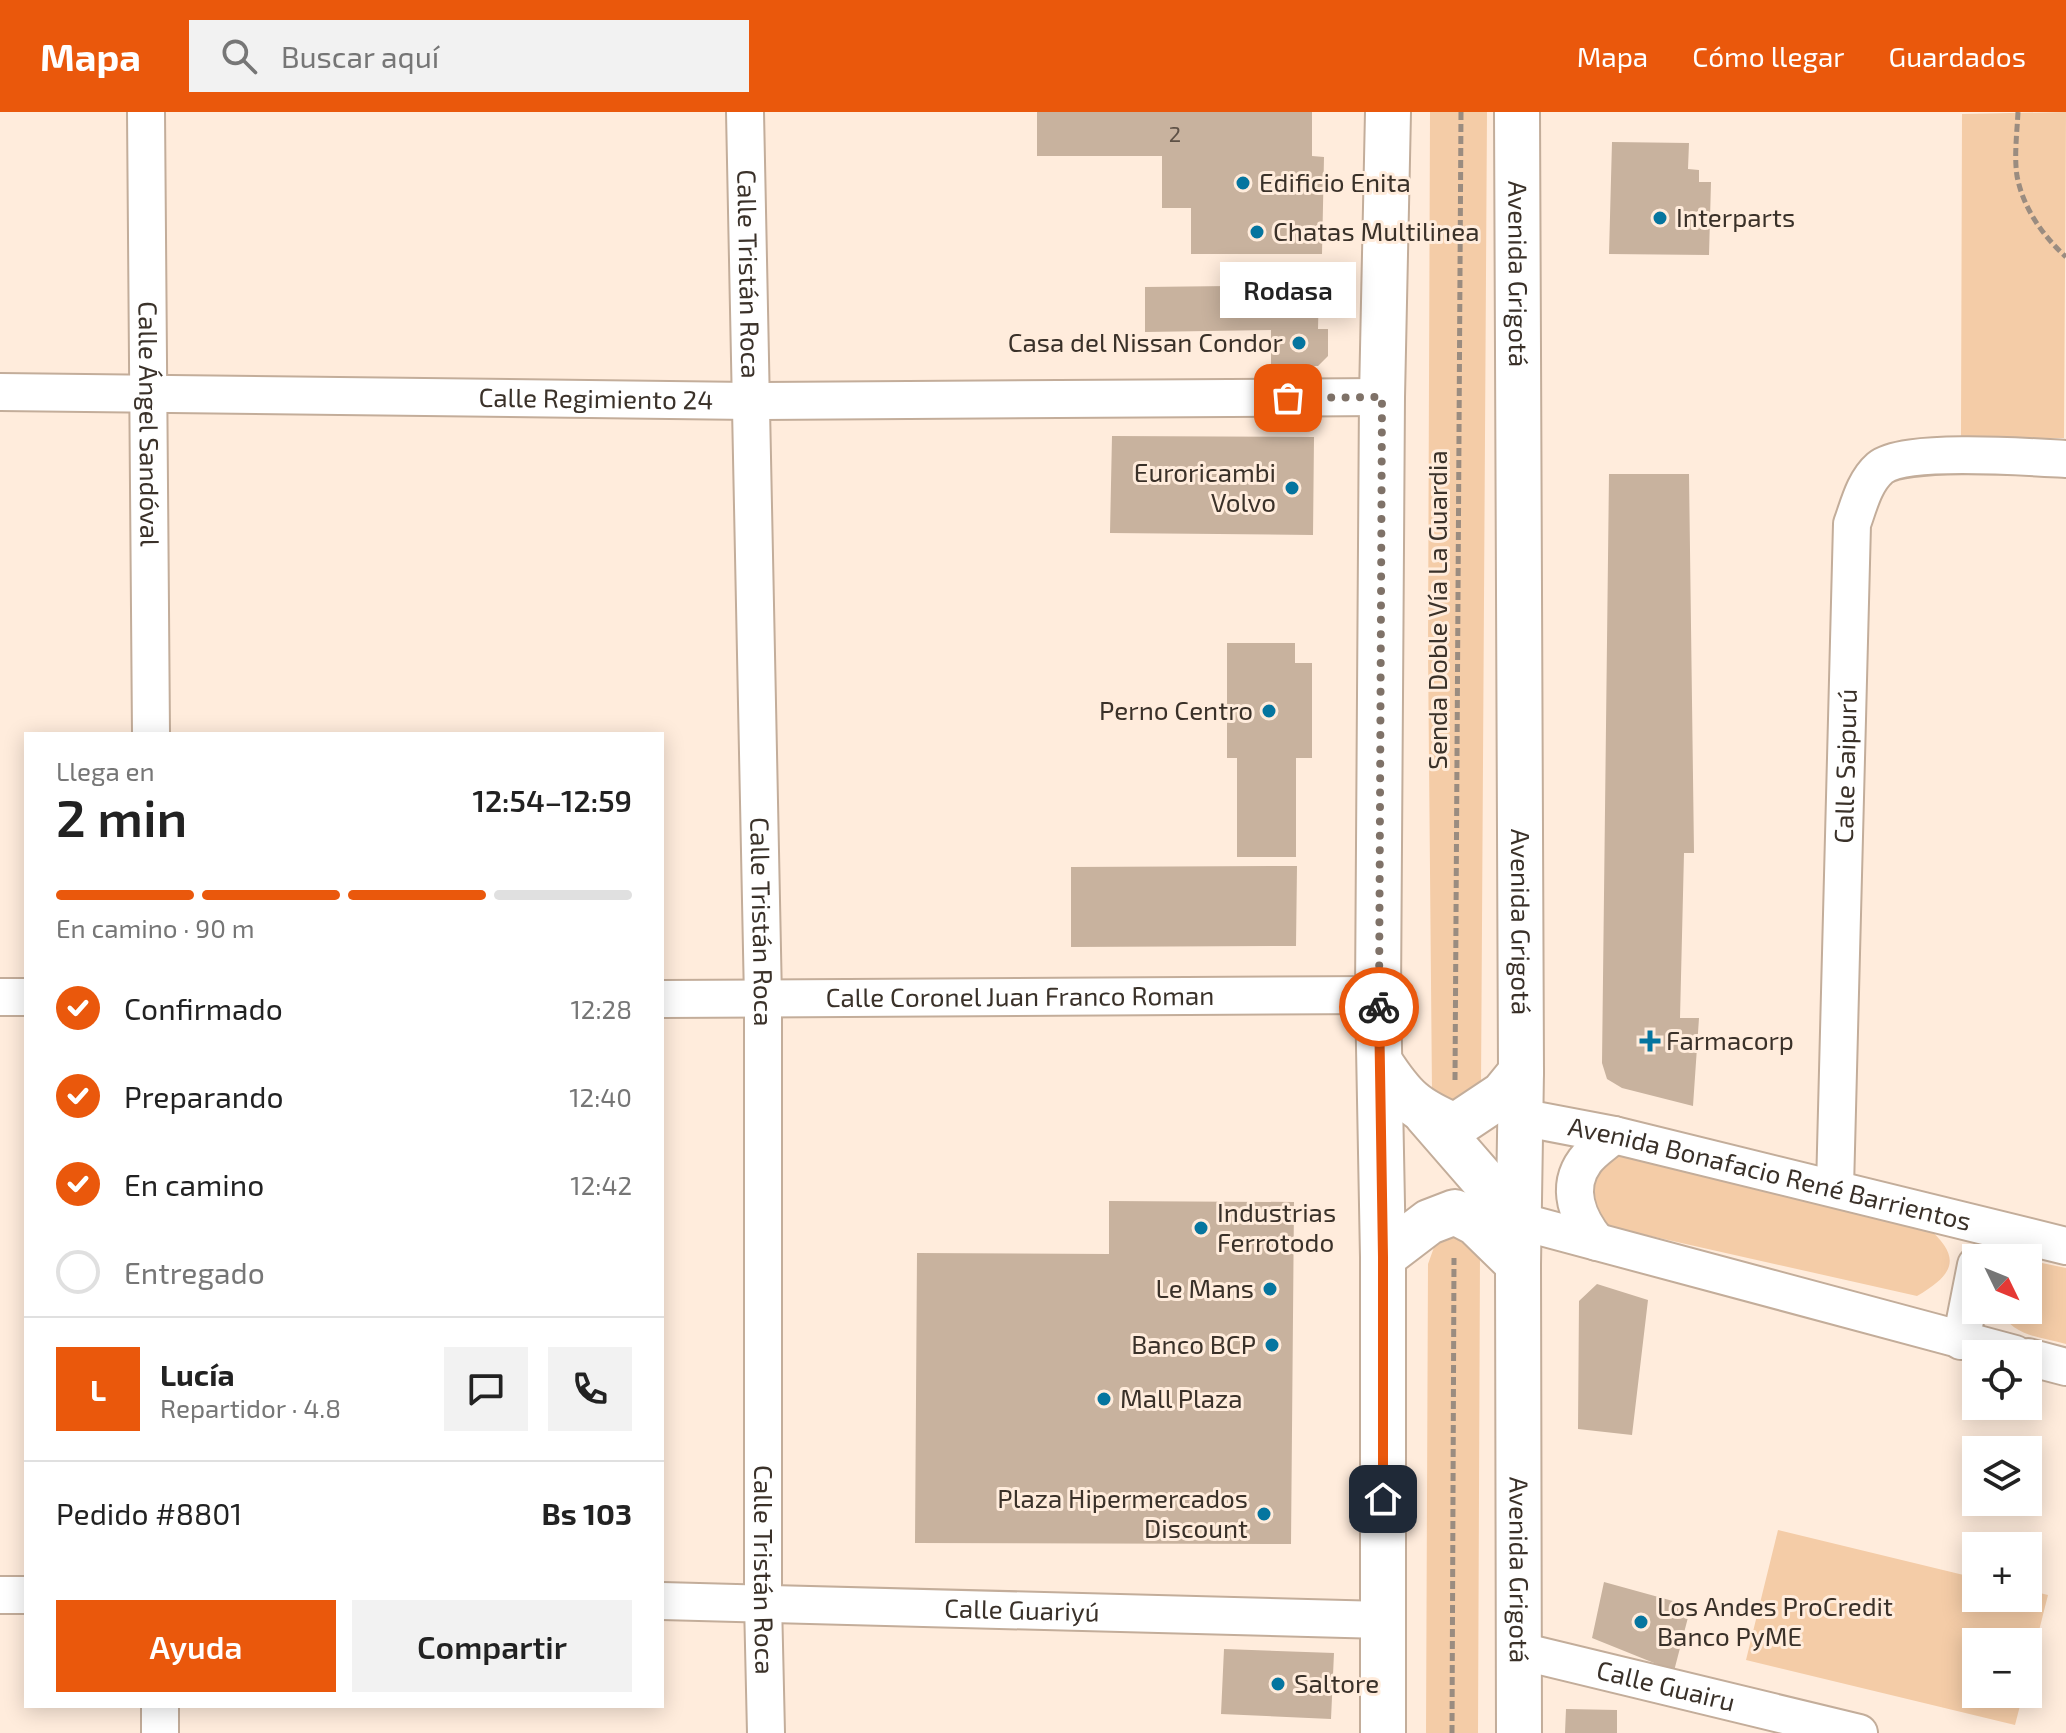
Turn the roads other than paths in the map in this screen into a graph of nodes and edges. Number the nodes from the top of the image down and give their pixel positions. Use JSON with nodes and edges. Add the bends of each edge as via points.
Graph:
{"nodes":[{"id":1,"x":146,"y":112,"type":"edge"},
{"id":2,"x":745,"y":112,"type":"edge"},
{"id":3,"x":1388,"y":112,"type":"edge"},
{"id":4,"x":1517,"y":112,"type":"edge"},
{"id":5,"x":0,"y":392,"type":"edge"},
{"id":6,"x":148,"y":394,"type":"junction"},
{"id":7,"x":1382,"y":397,"type":"junction"},
{"id":8,"x":750,"y":401,"type":"junction"},
{"id":9,"x":2066,"y":459,"type":"edge"},
{"id":10,"x":151,"y":732,"type":"edge"},
{"id":11,"x":1378,"y":995,"type":"junction"},
{"id":12,"x":0,"y":997,"type":"edge"},
{"id":13,"x":24,"y":997,"type":"edge"},
{"id":14,"x":664,"y":999,"type":"edge"},
{"id":15,"x":763,"y":999,"type":"junction"},
{"id":16,"x":1380,"y":1062,"type":"junction"},
{"id":17,"x":1521,"y":1072,"type":"junction"},
{"id":18,"x":1441,"y":1103,"type":"junction"},
{"id":19,"x":1520,"y":1117,"type":"junction"},
{"id":20,"x":1614,"y":1135,"type":"junction"},
{"id":21,"x":1474,"y":1170,"type":"junction"},
{"id":22,"x":1835,"y":1188,"type":"junction"},
{"id":23,"x":1519,"y":1221,"type":"junction"},
{"id":24,"x":1442,"y":1236,"type":"junction"},
{"id":25,"x":1597,"y":1242,"type":"junction"},
{"id":26,"x":1980,"y":1243,"type":"edge"},
{"id":27,"x":2066,"y":1246,"type":"edge"},
{"id":28,"x":1383,"y":1257,"type":"junction"},
{"id":29,"x":1518,"y":1264,"type":"junction"},
{"id":30,"x":1964,"y":1324,"type":"edge"},
{"id":31,"x":1961,"y":1341,"type":"joint"},
{"id":32,"x":2042,"y":1361,"type":"edge"},
{"id":33,"x":2066,"y":1367,"type":"edge"},
{"id":34,"x":0,"y":1595,"type":"edge"},
{"id":35,"x":24,"y":1595,"type":"edge"},
{"id":36,"x":664,"y":1601,"type":"edge"},
{"id":37,"x":763,"y":1602,"type":"junction"},
{"id":38,"x":1383,"y":1620,"type":"junction"},
{"id":39,"x":1520,"y":1651,"type":"junction"},
{"id":40,"x":160,"y":1708,"type":"edge"},
{"id":41,"x":160,"y":1733,"type":"edge"},
{"id":42,"x":766,"y":1733,"type":"edge"},
{"id":43,"x":1383,"y":1733,"type":"edge"},
{"id":44,"x":1519,"y":1733,"type":"edge"},
{"id":45,"x":1859,"y":1733,"type":"edge"}],
"edges":[{"from":1,"to":6,"type":"street","name":"Calle Ángel Sandóval"},
{"from":2,"to":8,"type":"street","name":"Calle Tristán Roca"},
{"from":3,"to":7,"type":"main road"},
{"from":4,"to":17,"type":"main road","name":"Avenida Grigotá"},
{"from":5,"to":6,"type":"street","name":"Calle Regimiento 24"},
{"from":6,"to":8,"type":"street","name":"Calle Regimiento 24"},
{"from":6,"to":10,"type":"street","name":"Calle Ángel Sandóval"},
{"from":7,"to":8,"type":"street","name":"Calle Regimiento 24"},
{"from":7,"to":11,"type":"main road"},
{"from":8,"to":15,"type":"street","name":"Calle Tristán Roca"},
{"from":9,"to":22,"type":"street","name":"Calle Saipurú","via":[[1903,459],[1881,467],[1865,488],[1852,524]]},
{"from":11,"to":15,"type":"street","name":"Calle Coronel Juan Franco Roman"},
{"from":11,"to":16,"type":"main road"},
{"from":12,"to":13,"type":"street"},
{"from":14,"to":15,"type":"street","name":"Calle Coronel Juan Franco Roman"},
{"from":15,"to":37,"type":"street","name":"Calle Tristán Roca"},
{"from":16,"to":18,"type":"main road","via":[[1400,1093]]},
{"from":16,"to":28,"type":"main road"},
{"from":17,"to":18,"type":"main road","via":[[1503,1094],[1455,1126]]},
{"from":17,"to":19,"type":"main road","name":"Avenida Grigotá"},
{"from":18,"to":21,"type":"main road"},
{"from":19,"to":20,"type":"street","name":"Avenida Bonafacio René Barrientos"},
{"from":19,"to":21,"type":"main road"},
{"from":19,"to":23,"type":"main road","name":"Avenida Grigotá"},
{"from":20,"to":22,"type":"street","name":"Avenida Bonafacio René Barrientos"},
{"from":20,"to":25,"type":"street","via":[[1585,1160],[1576,1182],[1583,1225]]},
{"from":21,"to":23,"type":"main road"},
{"from":21,"to":24,"type":"main road"},
{"from":22,"to":26,"type":"street","name":"Avenida Bonafacio René Barrientos"},
{"from":23,"to":25,"type":"street"},
{"from":23,"to":29,"type":"main road","name":"Avenida Grigotá"},
{"from":24,"to":28,"type":"main road"},
{"from":24,"to":29,"type":"main road","via":[[1455,1212],[1476,1223]]},
{"from":25,"to":31,"type":"street"},
{"from":26,"to":27,"type":"street","name":"Avenida Bonafacio René Barrientos"},
{"from":28,"to":38,"type":"main road"},
{"from":29,"to":39,"type":"main road","name":"Avenida Grigotá"},
{"from":30,"to":31,"type":"street"},
{"from":32,"to":33,"type":"street"},
{"from":34,"to":35,"type":"street"},
{"from":36,"to":37,"type":"street","name":"Calle Guariyú"},
{"from":37,"to":38,"type":"street","name":"Calle Guariyú"},
{"from":37,"to":42,"type":"street","name":"Calle Tristán Roca"},
{"from":38,"to":43,"type":"main road"},
{"from":39,"to":44,"type":"main road","name":"Avenida Grigotá"},
{"from":39,"to":45,"type":"street","name":"Calle Guairu"},
{"from":40,"to":41,"type":"street"}]}
